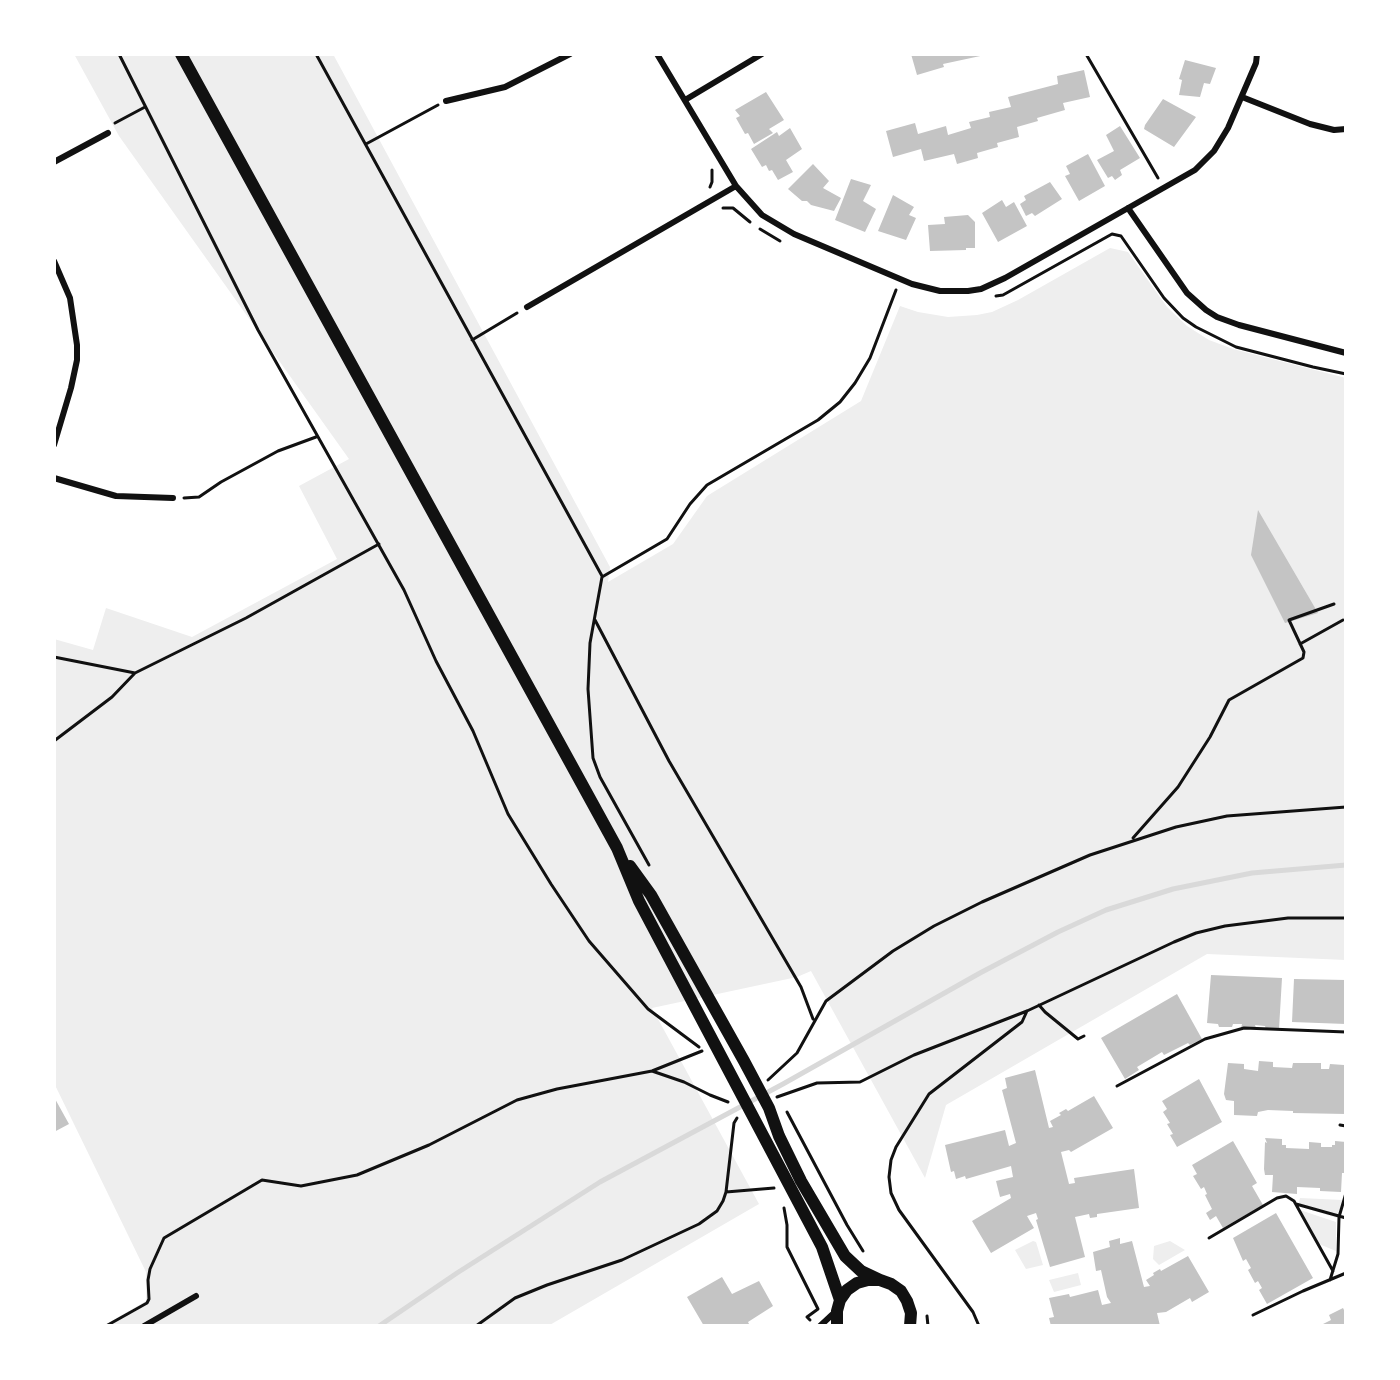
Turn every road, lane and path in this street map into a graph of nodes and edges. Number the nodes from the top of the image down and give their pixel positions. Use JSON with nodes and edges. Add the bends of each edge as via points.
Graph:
{"nodes":[{"id":1,"x":118,"y":54,"type":"edge"},
{"id":2,"x":181,"y":54,"type":"edge"},
{"id":3,"x":316,"y":54,"type":"edge"},
{"id":4,"x":570,"y":54,"type":"edge"},
{"id":5,"x":657,"y":54,"type":"edge"},
{"id":6,"x":762,"y":54,"type":"edge"},
{"id":7,"x":1086,"y":54,"type":"edge"},
{"id":8,"x":1257,"y":54,"type":"edge"},
{"id":9,"x":1242,"y":97,"type":"junction"},
{"id":10,"x":685,"y":100,"type":"junction"},
{"id":11,"x":446,"y":101,"type":"joint"},
{"id":12,"x":1346,"y":129,"type":"edge"},
{"id":13,"x":108,"y":133,"type":"dead end"},
{"id":14,"x":366,"y":144,"type":"junction"},
{"id":15,"x":54,"y":162,"type":"edge"},
{"id":16,"x":710,"y":167,"type":"dead end"},
{"id":17,"x":1149,"y":183,"type":"dead end"},
{"id":18,"x":736,"y":186,"type":"junction"},
{"id":19,"x":712,"y":200,"type":"junction"},
{"id":20,"x":1128,"y":208,"type":"junction"},
{"id":21,"x":1089,"y":231,"type":"junction"},
{"id":22,"x":1096,"y":243,"type":"junction"},
{"id":23,"x":786,"y":244,"type":"dead end"},
{"id":24,"x":54,"y":261,"type":"edge"},
{"id":25,"x":886,"y":286,"type":"dead end"},
{"id":26,"x":994,"y":297,"type":"dead end"},
{"id":27,"x":527,"y":307,"type":"joint"},
{"id":28,"x":472,"y":340,"type":"junction"},
{"id":29,"x":1346,"y":352,"type":"edge"},
{"id":30,"x":1346,"y":374,"type":"edge"},
{"id":31,"x":316,"y":437,"type":"junction"},
{"id":32,"x":54,"y":445,"type":"edge"},
{"id":33,"x":54,"y":478,"type":"edge"},
{"id":34,"x":173,"y":498,"type":"joint"},
{"id":35,"x":379,"y":544,"type":"junction"},
{"id":36,"x":602,"y":577,"type":"junction"},
{"id":37,"x":1334,"y":604,"type":"dead end"},
{"id":38,"x":594,"y":618,"type":"junction"},
{"id":39,"x":1343,"y":620,"type":"dead end"},
{"id":40,"x":1300,"y":644,"type":"junction"},
{"id":41,"x":54,"y":657,"type":"edge"},
{"id":42,"x":135,"y":673,"type":"junction"},
{"id":43,"x":54,"y":741,"type":"edge"},
{"id":44,"x":1346,"y":807,"type":"edge"},
{"id":45,"x":1132,"y":840,"type":"junction"},
{"id":46,"x":616,"y":848,"type":"junction"},
{"id":47,"x":651,"y":868,"type":"dead end"},
{"id":48,"x":1346,"y":918,"type":"edge"},
{"id":49,"x":1040,"y":1005,"type":"junction"},
{"id":50,"x":1027,"y":1011,"type":"junction"},
{"id":51,"x":814,"y":1020,"type":"junction"},
{"id":52,"x":1346,"y":1032,"type":"edge"},
{"id":53,"x":1084,"y":1036,"type":"dead end"},
{"id":54,"x":652,"y":1071,"type":"junction"},
{"id":55,"x":768,"y":1080,"type":"dead end"},
{"id":56,"x":1117,"y":1086,"type":"dead end"},
{"id":57,"x":710,"y":1095,"type":"dead end"},
{"id":58,"x":776,"y":1098,"type":"dead end"},
{"id":59,"x":746,"y":1114,"type":"dead end"},
{"id":60,"x":1340,"y":1125,"type":"dead end"},
{"id":61,"x":1346,"y":1126,"type":"edge"},
{"id":62,"x":796,"y":1127,"type":"dead end"},
{"id":63,"x":780,"y":1187,"type":"dead end"},
{"id":64,"x":726,"y":1192,"type":"junction"},
{"id":65,"x":1346,"y":1193,"type":"edge"},
{"id":66,"x":1296,"y":1204,"type":"junction"},
{"id":67,"x":783,"y":1206,"type":"dead end"},
{"id":68,"x":1340,"y":1217,"type":"junction"},
{"id":69,"x":1346,"y":1218,"type":"edge"},
{"id":70,"x":175,"y":1232,"type":"junction"},
{"id":71,"x":178,"y":1237,"type":"dead end"},
{"id":72,"x":1209,"y":1238,"type":"dead end"},
{"id":73,"x":871,"y":1258,"type":"dead end"},
{"id":74,"x":1333,"y":1271,"type":"junction"},
{"id":75,"x":1346,"y":1273,"type":"edge"},
{"id":76,"x":880,"y":1280,"type":"junction"},
{"id":77,"x":1330,"y":1280,"type":"junction"},
{"id":78,"x":196,"y":1296,"type":"dead end"},
{"id":79,"x":838,"y":1306,"type":"junction"},
{"id":80,"x":925,"y":1309,"type":"dead end"},
{"id":81,"x":1253,"y":1315,"type":"dead end"},
{"id":82,"x":810,"y":1320,"type":"dead end"},
{"id":83,"x":911,"y":1322,"type":"edge"},
{"id":84,"x":106,"y":1326,"type":"edge"},
{"id":85,"x":144,"y":1326,"type":"edge"},
{"id":86,"x":476,"y":1326,"type":"edge"},
{"id":87,"x":820,"y":1326,"type":"edge"},
{"id":88,"x":837,"y":1326,"type":"edge"},
{"id":89,"x":928,"y":1326,"type":"edge"},
{"id":90,"x":979,"y":1326,"type":"edge"}],
"edges":[{"from":1,"to":31,"type":"path"},
{"from":2,"to":46,"type":"main road"},
{"from":3,"to":14,"type":"path"},
{"from":4,"to":11,"type":"street","via":[[505,87]]},
{"from":5,"to":10,"type":"street"},
{"from":6,"to":10,"type":"street"},
{"from":7,"to":17,"type":"path","via":[[1158,178]]},
{"from":8,"to":9,"type":"street"},
{"from":9,"to":12,"type":"street","via":[[1310,124]]},
{"from":9,"to":20,"type":"street","via":[[1214,151],[1194,170]]},
{"from":10,"to":18,"type":"street"},
{"from":11,"to":14,"type":"path"},
{"from":13,"to":15,"type":"street"},
{"from":14,"to":28,"type":"path"},
{"from":16,"to":19,"type":"path","via":[[712,182],[707,193]]},
{"from":18,"to":19,"type":"street"},
{"from":18,"to":21,"type":"street","via":[[762,215],[794,234],[912,284],[940,291],[981,289]]},
{"from":19,"to":23,"type":"path","via":[[719,209],[733,208]]},
{"from":19,"to":27,"type":"street"},
{"from":20,"to":21,"type":"street"},
{"from":20,"to":29,"type":"street","via":[[1187,293],[1206,310],[1239,325]]},
{"from":21,"to":22,"type":"path"},
{"from":22,"to":26,"type":"path"},
{"from":22,"to":30,"type":"path","via":[[1112,234],[1121,236],[1164,298],[1183,318],[1217,339]]},
{"from":24,"to":32,"type":"street","via":[[74,313],[77,360]]},
{"from":25,"to":36,"type":"path","via":[[897,290],[870,357],[840,402],[818,420],[707,484],[667,539]]},
{"from":27,"to":28,"type":"path"},
{"from":28,"to":36,"type":"path"},
{"from":31,"to":34,"type":"path","via":[[278,451],[199,497]]},
{"from":31,"to":35,"type":"path"},
{"from":33,"to":34,"type":"street","via":[[116,496]]},
{"from":35,"to":42,"type":"path","via":[[246,618]]},
{"from":35,"to":54,"type":"path","via":[[473,731],[508,814],[550,884],[589,941],[648,1009],[704,1050]]},
{"from":36,"to":38,"type":"path"},
{"from":37,"to":40,"type":"path","via":[[1289,620]]},
{"from":38,"to":47,"type":"path","via":[[588,689],[593,758]]},
{"from":38,"to":51,"type":"path","via":[[669,761],[801,987]]},
{"from":39,"to":40,"type":"path"},
{"from":40,"to":45,"type":"path","via":[[1303,658],[1229,700],[1178,787]]},
{"from":41,"to":42,"type":"path"},
{"from":42,"to":43,"type":"path","via":[[112,697]]},
{"from":44,"to":45,"type":"path","via":[[1227,816]]},
{"from":45,"to":51,"type":"path","via":[[934,926],[846,984],[826,1001]]},
{"from":46,"to":76,"type":"main road","via":[[651,895],[744,1061],[801,1181],[845,1256],[861,1271]]},
{"from":46,"to":79,"type":"main road","via":[[639,901],[822,1247]]},
{"from":48,"to":49,"type":"path","via":[[1288,918],[1196,933]]},
{"from":49,"to":50,"type":"path"},
{"from":49,"to":53,"type":"path","via":[[1078,1039]]},
{"from":50,"to":58,"type":"path","via":[[914,1055],[860,1082],[817,1083]]},
{"from":50,"to":90,"type":"path","via":[[1022,1022],[929,1094],[891,1160],[891,1193],[899,1210],[973,1312]]},
{"from":51,"to":55,"type":"path","via":[[797,1053]]},
{"from":52,"to":56,"type":"path","via":[[1244,1028],[1205,1039]]},
{"from":54,"to":57,"type":"path"},
{"from":54,"to":70,"type":"path","via":[[517,1100],[429,1145],[357,1175],[301,1186],[262,1180]]},
{"from":59,"to":64,"type":"path","via":[[734,1123]]},
{"from":60,"to":61,"type":"path"},
{"from":62,"to":73,"type":"path","via":[[847,1225]]},
{"from":63,"to":64,"type":"path"},
{"from":64,"to":86,"type":"path","via":[[717,1211],[699,1224],[622,1260],[515,1298]]},
{"from":65,"to":68,"type":"path"},
{"from":66,"to":68,"type":"path"},
{"from":66,"to":72,"type":"path","via":[[1287,1196],[1277,1198]]},
{"from":66,"to":74,"type":"path"},
{"from":67,"to":82,"type":"path","via":[[787,1247],[819,1309],[807,1317]]},
{"from":68,"to":69,"type":"path"},
{"from":68,"to":74,"type":"path"},
{"from":70,"to":71,"type":"path"},
{"from":70,"to":84,"type":"path","via":[[164,1238],[150,1269],[147,1304]]},
{"from":74,"to":77,"type":"path"},
{"from":75,"to":77,"type":"path"},
{"from":76,"to":79,"type":"main road","via":[[857,1283],[847,1290]]},
{"from":76,"to":83,"type":"main road","via":[[901,1291]]},
{"from":77,"to":81,"type":"path"},
{"from":78,"to":85,"type":"street"},
{"from":79,"to":87,"type":"street"},
{"from":79,"to":88,"type":"main road"},
{"from":80,"to":89,"type":"path"}]}
